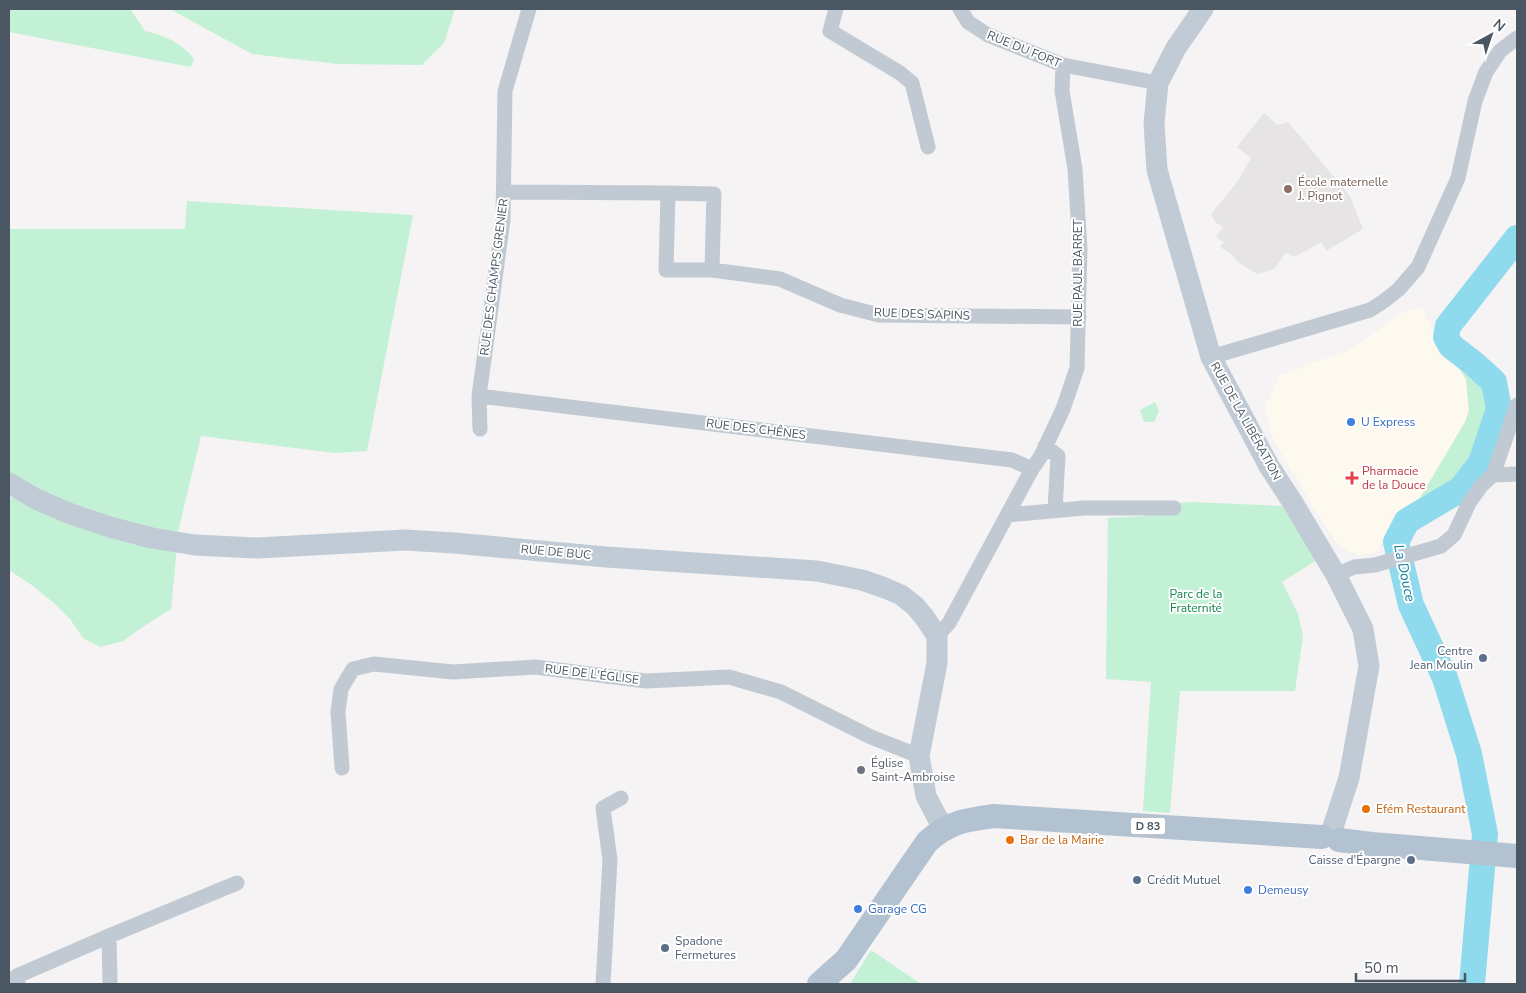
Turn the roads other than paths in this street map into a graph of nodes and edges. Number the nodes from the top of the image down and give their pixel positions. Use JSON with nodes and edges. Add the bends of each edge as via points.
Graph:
{"nodes":[{"id":1,"x":529,"y":9,"type":"edge"},
{"id":2,"x":836,"y":9,"type":"edge"},
{"id":3,"x":960,"y":9,"type":"edge"},
{"id":4,"x":1203,"y":9,"type":"edge"},
{"id":5,"x":1517,"y":38,"type":"edge"},
{"id":6,"x":1063,"y":65,"type":"junction"},
{"id":7,"x":1158,"y":82,"type":"junction"},
{"id":8,"x":928,"y":147,"type":"dead end"},
{"id":9,"x":504,"y":192,"type":"junction"},
{"id":10,"x":668,"y":193,"type":"junction"},
{"id":11,"x":712,"y":270,"type":"junction"},
{"id":12,"x":1079,"y":317,"type":"junction"},
{"id":13,"x":1211,"y":357,"type":"junction"},
{"id":14,"x":479,"y":396,"type":"junction"},
{"id":15,"x":1517,"y":405,"type":"edge"},
{"id":16,"x":480,"y":429,"type":"dead end"},
{"id":17,"x":1045,"y":446,"type":"junction"},
{"id":18,"x":1032,"y":469,"type":"junction"},
{"id":19,"x":1517,"y":474,"type":"edge"},
{"id":20,"x":1493,"y":475,"type":"junction"},
{"id":21,"x":9,"y":483,"type":"edge"},
{"id":22,"x":1174,"y":508,"type":"dead end"},
{"id":23,"x":1054,"y":510,"type":"junction"},
{"id":24,"x":1008,"y":515,"type":"junction"},
{"id":25,"x":1336,"y":575,"type":"junction"},
{"id":26,"x":937,"y":636,"type":"junction"},
{"id":27,"x":920,"y":756,"type":"junction"},
{"id":28,"x":342,"y":768,"type":"dead end"},
{"id":29,"x":621,"y":798,"type":"dead end"},
{"id":30,"x":945,"y":828,"type":"junction"},
{"id":31,"x":1332,"y":834,"type":"junction"},
{"id":32,"x":1513,"y":856,"type":"edge"},
{"id":33,"x":237,"y":883,"type":"dead end"},
{"id":34,"x":109,"y":936,"type":"junction"},
{"id":35,"x":18,"y":984,"type":"edge"},
{"id":36,"x":110,"y":984,"type":"edge"},
{"id":37,"x":604,"y":984,"type":"edge"},
{"id":38,"x":819,"y":984,"type":"edge"}],
"edges":[{"from":1,"to":9,"type":"street","name":"RUE DES CHAMPS GRENIER","via":[[505,90]]},
{"from":2,"to":8,"type":"street","via":[[830,31],[900,73],[912,84]]},
{"from":3,"to":6,"type":"street","name":"RUE DU FORT","via":[[968,22],[988,35]]},
{"from":4,"to":7,"type":"street","name":"RUE DE LA LIBÉRATION","via":[[1176,48]]},
{"from":5,"to":13,"type":"street","via":[[1500,51],[1486,72],[1475,101],[1458,178],[1418,267],[1399,288],[1370,310]]},
{"from":6,"to":7,"type":"street","name":"RUE DU FORT"},
{"from":6,"to":12,"type":"street","name":"RUE PAUL BARRET","via":[[1062,91],[1075,169],[1080,249]]},
{"from":7,"to":13,"type":"street","name":"RUE DE LA LIBÉRATION","via":[[1154,123],[1158,170]]},
{"from":9,"to":10,"type":"street"},
{"from":9,"to":14,"type":"street","name":"RUE DES CHAMPS GRENIER"},
{"from":10,"to":11,"type":"street","via":[[714,194]]},
{"from":10,"to":11,"type":"street","name":"RUE DES SAPINS","via":[[666,270]]},
{"from":11,"to":12,"type":"street","name":"RUE DES SAPINS","via":[[780,279],[840,305],[879,315]]},
{"from":12,"to":17,"type":"street","name":"RUE PAUL BARRET","via":[[1077,368],[1063,409]]},
{"from":13,"to":25,"type":"street","name":"RUE DE LA LIBÉRATION","via":[[1269,466]]},
{"from":14,"to":16,"type":"street","name":"RUE DES CHAMPS GRENIER"},
{"from":14,"to":18,"type":"street","name":"RUE DES CHÊNES","via":[[1012,460]]},
{"from":15,"to":20,"type":"street"},
{"from":17,"to":18,"type":"street","name":"RUE PAUL BARRET"},
{"from":17,"to":23,"type":"street","via":[[1058,456]]},
{"from":18,"to":24,"type":"street","name":"RUE PAUL BARRET"},
{"from":19,"to":20,"type":"street"},
{"from":20,"to":25,"type":"street","via":[[1469,503],[1454,535],[1441,546],[1375,565],[1354,567]]},
{"from":21,"to":26,"type":"street","name":"RUE DE BUC","via":[[36,500],[71,514],[152,538],[195,545],[257,548],[404,540],[454,542],[606,557],[817,571],[862,580],[901,595],[915,606]]},
{"from":22,"to":23,"type":"street"},
{"from":23,"to":24,"type":"street"},
{"from":24,"to":26,"type":"street","name":"RUE PAUL BARRET","via":[[949,623]]},
{"from":25,"to":31,"type":"street","name":"RUE DE LA LIBÉRATION","via":[[1363,629],[1369,666],[1349,778]]},
{"from":26,"to":27,"type":"street","via":[[937,663]]},
{"from":27,"to":28,"type":"street","name":"RUE DE L'ÉGLISE","via":[[871,737],[780,692],[729,677],[646,681],[534,666],[454,672],[374,664],[353,669],[341,689],[338,712]]},
{"from":27,"to":30,"type":"street","via":[[926,796]]},
{"from":29,"to":37,"type":"street","via":[[603,808],[610,860]]},
{"from":30,"to":31,"type":"main road","number":"D 83","via":[[994,816]]},
{"from":30,"to":38,"type":"main road","number":"D 83","via":[[927,842],[846,960]]},
{"from":31,"to":32,"type":"main road","number":"D 83","via":[[1372,844]]},
{"from":33,"to":34,"type":"street"},
{"from":34,"to":35,"type":"street","via":[[18,976]]},
{"from":34,"to":36,"type":"street"}]}
